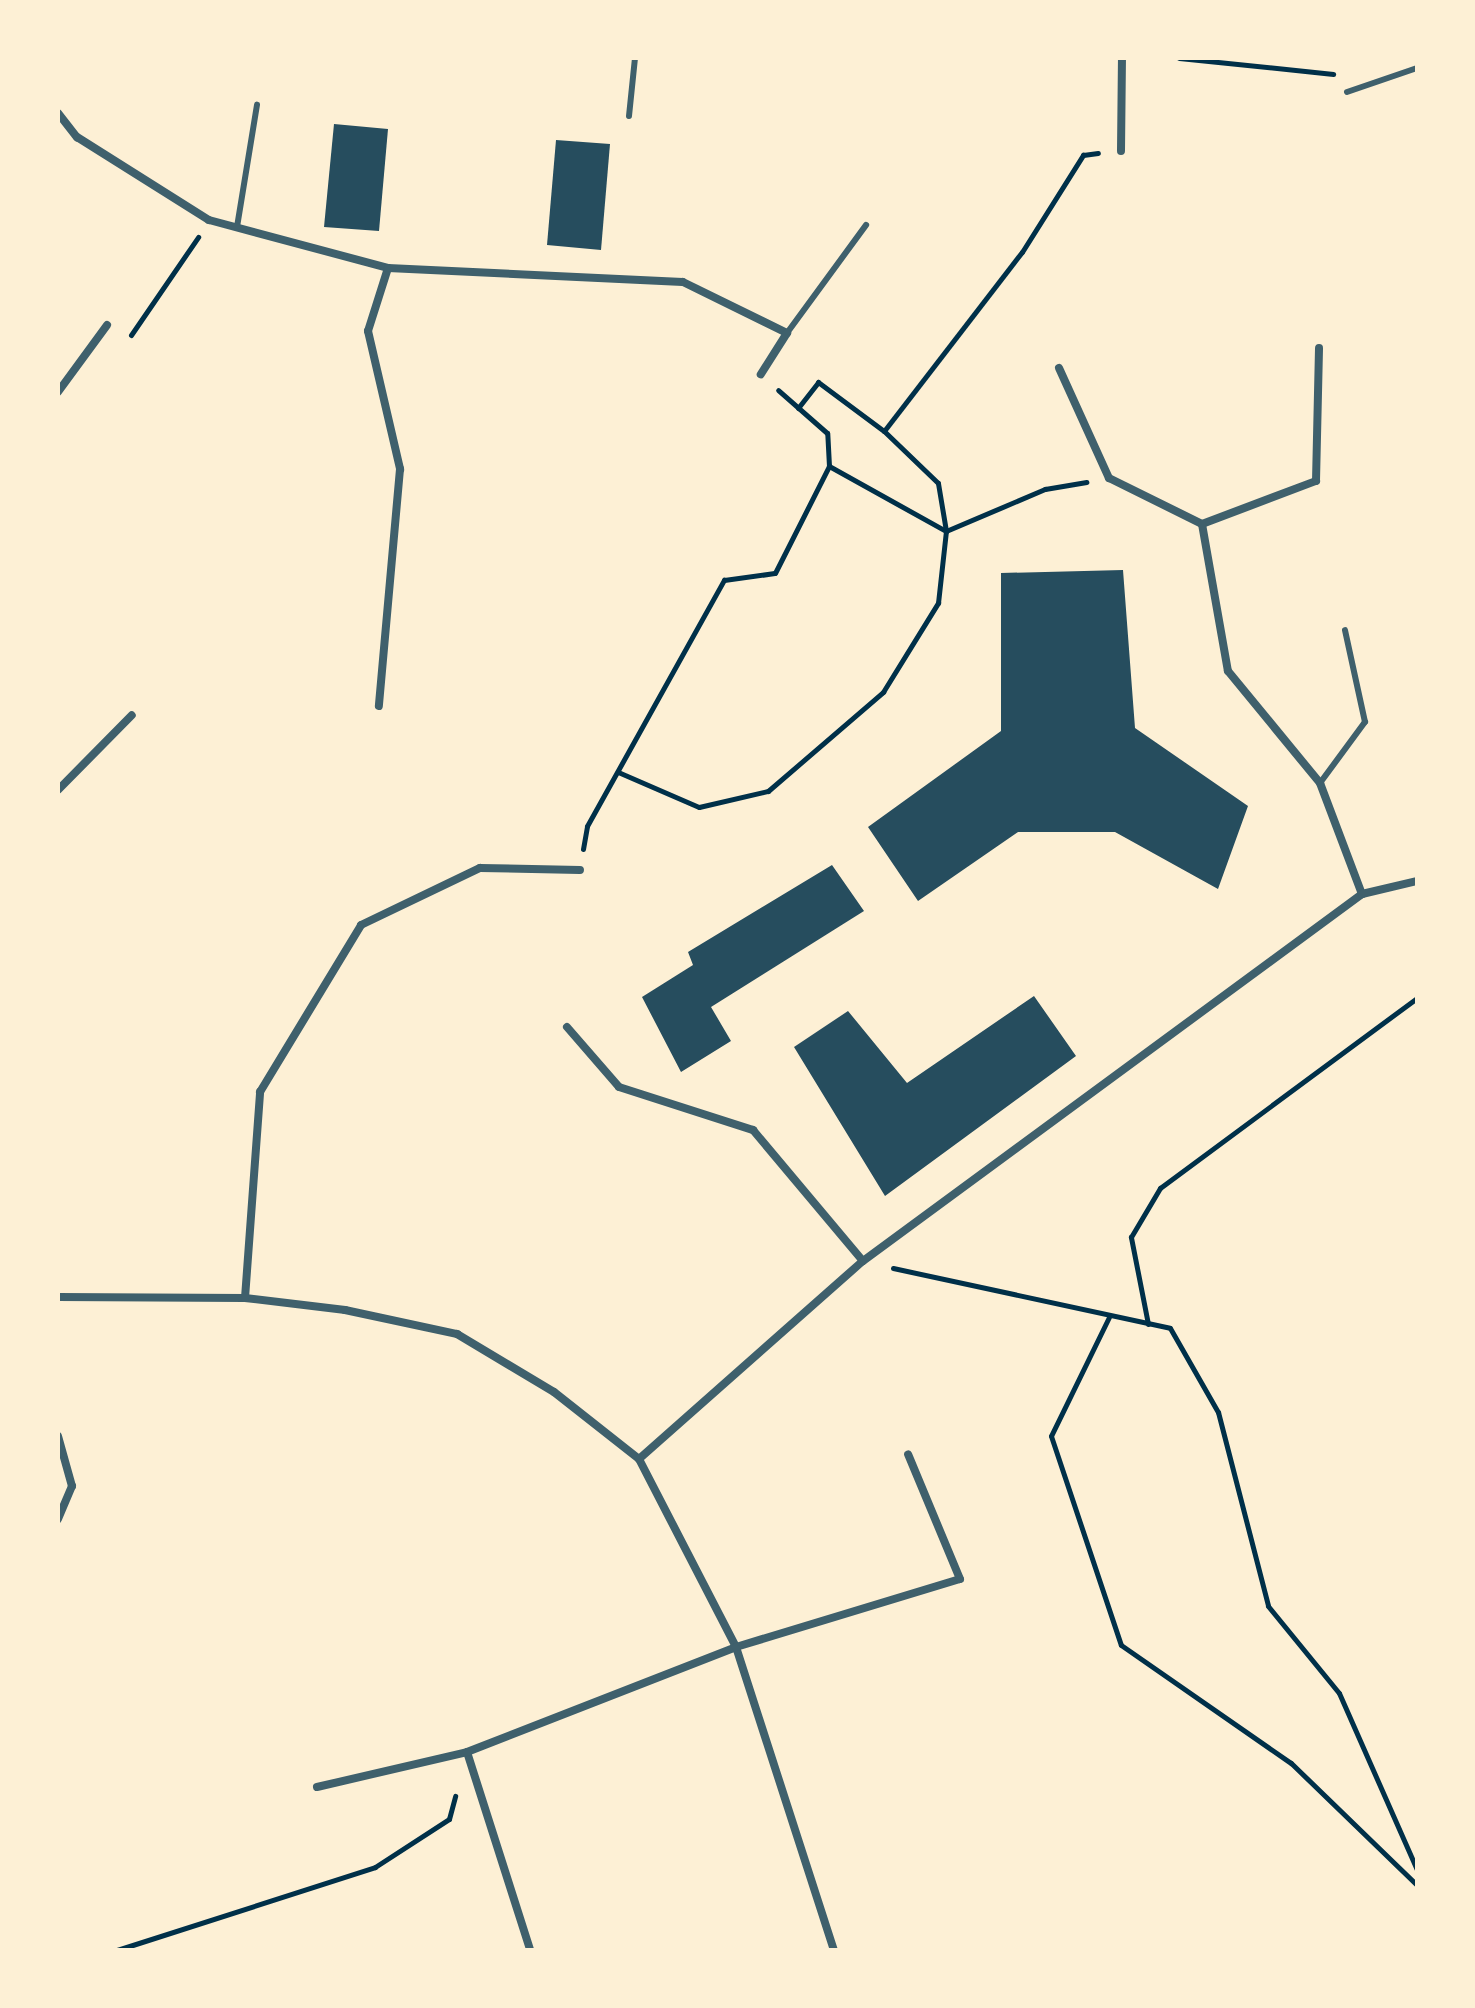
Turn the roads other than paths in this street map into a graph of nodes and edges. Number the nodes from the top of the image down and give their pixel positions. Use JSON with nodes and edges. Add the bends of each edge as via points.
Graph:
{"nodes":[{"id":1,"x":635,"y":58,"type":"edge"},
{"id":2,"x":1122,"y":58,"type":"edge"},
{"id":3,"x":1417,"y":68,"type":"edge"},
{"id":4,"x":1347,"y":92,"type":"road end"},
{"id":5,"x":257,"y":105,"type":"dead end"},
{"id":6,"x":58,"y":113,"type":"edge"},
{"id":7,"x":629,"y":116,"type":"dead end"},
{"id":8,"x":1121,"y":151,"type":"road end"},
{"id":9,"x":866,"y":225,"type":"dead end"},
{"id":10,"x":237,"y":227,"type":"junction"},
{"id":11,"x":388,"y":268,"type":"junction"},
{"id":12,"x":107,"y":325,"type":"road end"},
{"id":13,"x":787,"y":333,"type":"junction"},
{"id":14,"x":1319,"y":348,"type":"dead end"},
{"id":15,"x":1059,"y":368,"type":"dead end"},
{"id":16,"x":761,"y":374,"type":"road end"},
{"id":17,"x":58,"y":392,"type":"edge"},
{"id":18,"x":1202,"y":524,"type":"junction"},
{"id":19,"x":1345,"y":630,"type":"dead end"},
{"id":20,"x":379,"y":706,"type":"dead end"},
{"id":21,"x":132,"y":715,"type":"dead end"},
{"id":22,"x":1320,"y":783,"type":"junction"},
{"id":23,"x":58,"y":790,"type":"edge"},
{"id":24,"x":580,"y":870,"type":"road end"},
{"id":25,"x":1417,"y":881,"type":"edge"},
{"id":26,"x":1362,"y":894,"type":"junction"},
{"id":27,"x":567,"y":1027,"type":"dead end"},
{"id":28,"x":863,"y":1261,"type":"junction"},
{"id":29,"x":58,"y":1297,"type":"edge"},
{"id":30,"x":245,"y":1298,"type":"junction"},
{"id":31,"x":58,"y":1436,"type":"edge"},
{"id":32,"x":908,"y":1454,"type":"dead end"},
{"id":33,"x":639,"y":1459,"type":"junction"},
{"id":34,"x":58,"y":1519,"type":"edge"},
{"id":35,"x":736,"y":1647,"type":"junction"},
{"id":36,"x":467,"y":1752,"type":"junction"},
{"id":37,"x":317,"y":1787,"type":"dead end"},
{"id":38,"x":530,"y":1950,"type":"edge"},
{"id":39,"x":834,"y":1950,"type":"edge"}],
"edges":[{"from":1,"to":7,"type":"lane"},
{"from":2,"to":8,"type":"street"},
{"from":3,"to":4,"type":"lane"},
{"from":5,"to":10,"type":"lane"},
{"from":6,"to":10,"type":"street","via":[[77,137],[209,220]]},
{"from":9,"to":13,"type":"lane"},
{"from":10,"to":11,"type":"street"},
{"from":11,"to":13,"type":"street","via":[[683,282]]},
{"from":11,"to":20,"type":"street","via":[[368,331],[400,469]]},
{"from":12,"to":17,"type":"street"},
{"from":13,"to":16,"type":"street"},
{"from":14,"to":18,"type":"street","via":[[1316,481]]},
{"from":15,"to":18,"type":"street","via":[[1109,478]]},
{"from":18,"to":22,"type":"street","via":[[1228,671]]},
{"from":19,"to":22,"type":"lane","via":[[1365,722]]},
{"from":21,"to":23,"type":"street"},
{"from":22,"to":26,"type":"street"},
{"from":24,"to":30,"type":"street","via":[[480,868],[361,925],[260,1092]]},
{"from":25,"to":26,"type":"street"},
{"from":26,"to":28,"type":"street"},
{"from":27,"to":28,"type":"street","via":[[619,1087],[753,1130]]},
{"from":28,"to":33,"type":"street"},
{"from":29,"to":30,"type":"street"},
{"from":30,"to":33,"type":"street","via":[[345,1310],[457,1334],[554,1392]]},
{"from":31,"to":34,"type":"street","via":[[72,1486]]},
{"from":32,"to":35,"type":"street","via":[[960,1579]]},
{"from":33,"to":35,"type":"street"},
{"from":35,"to":36,"type":"street"},
{"from":35,"to":39,"type":"street"},
{"from":36,"to":37,"type":"street"},
{"from":36,"to":38,"type":"street"}]}
